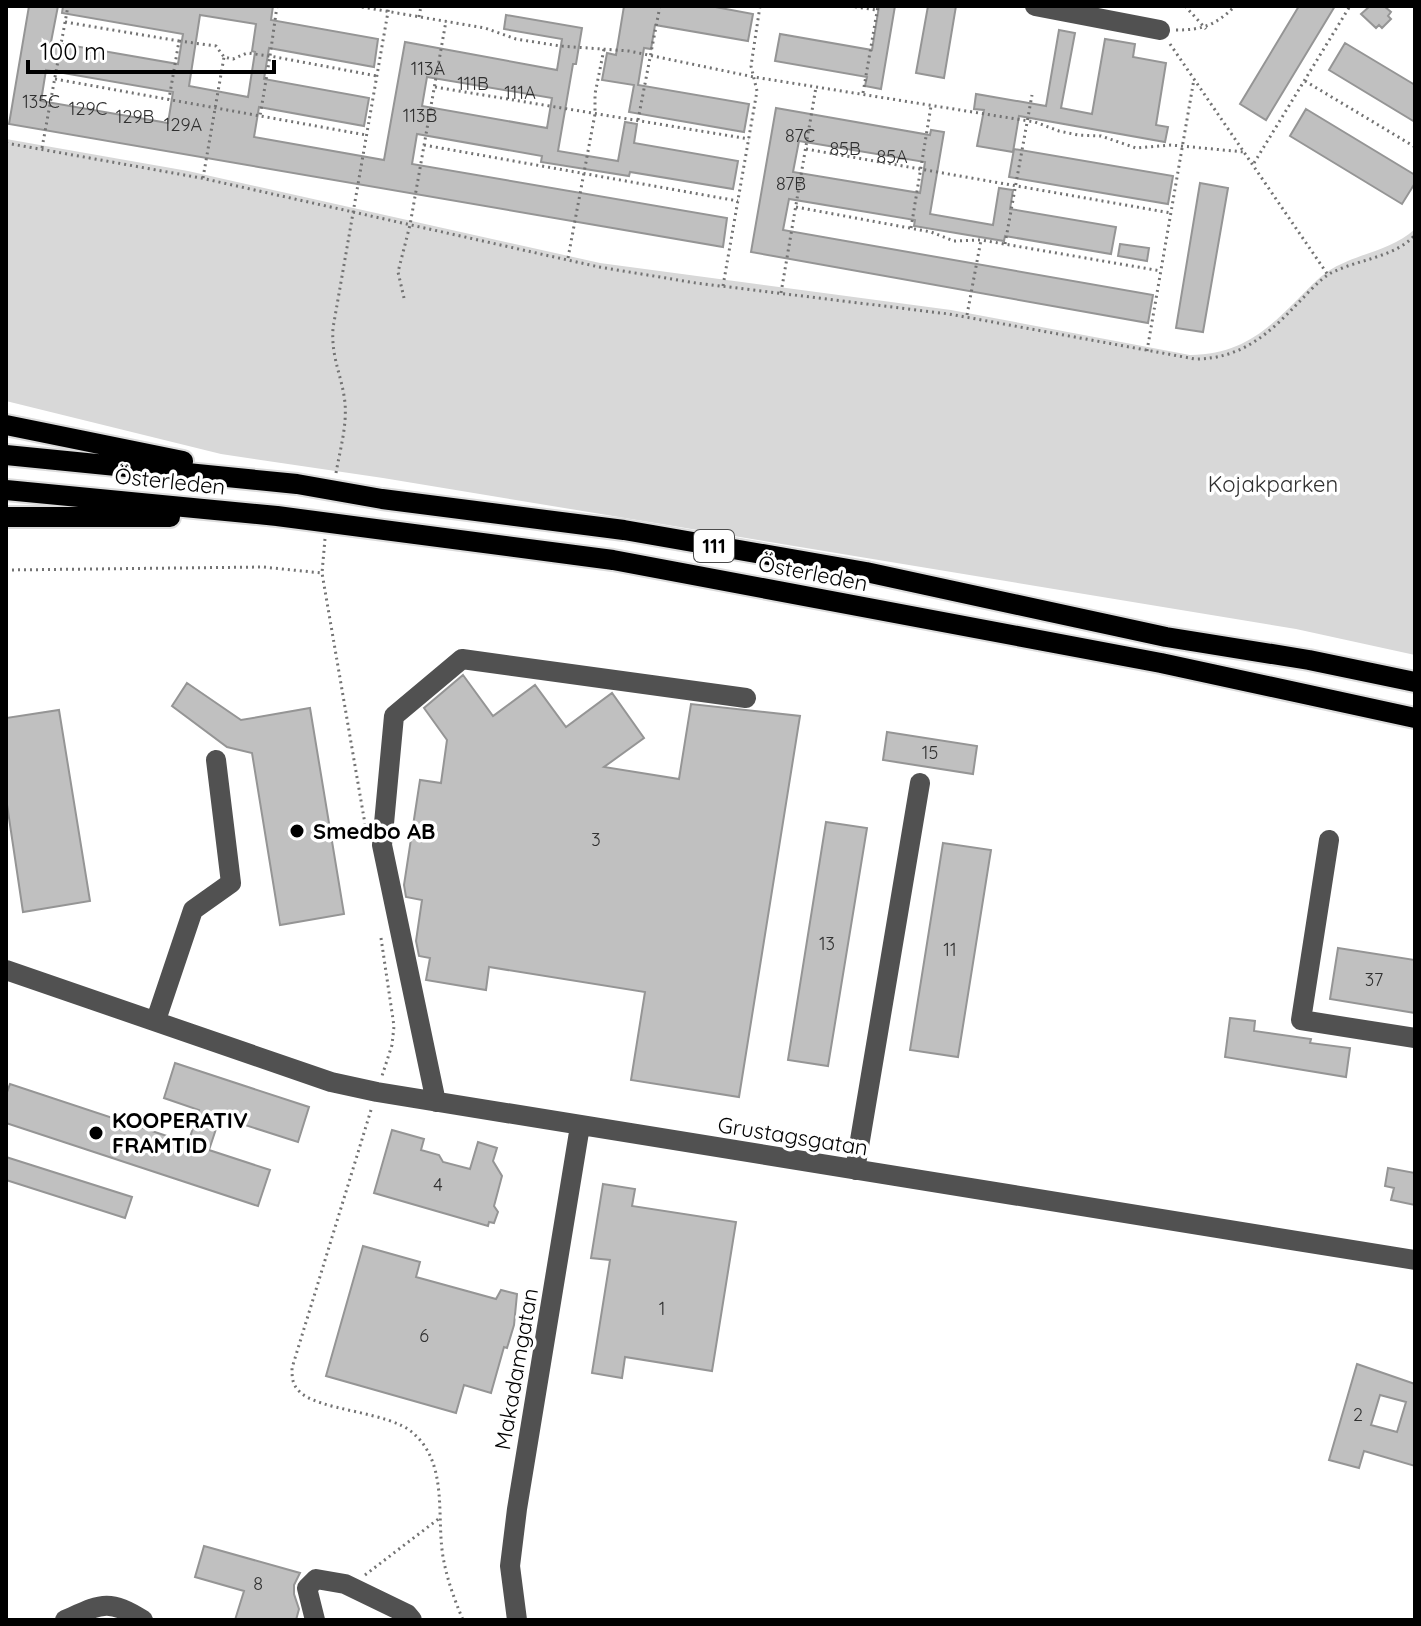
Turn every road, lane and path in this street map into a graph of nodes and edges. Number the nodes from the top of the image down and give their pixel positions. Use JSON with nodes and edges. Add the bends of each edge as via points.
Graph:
{"nodes":[{"id":1,"x":7,"y":6,"type":"edge"},
{"id":2,"x":68,"y":6,"type":"edge"},
{"id":3,"x":277,"y":6,"type":"edge"},
{"id":4,"x":356,"y":6,"type":"edge"},
{"id":5,"x":421,"y":6,"type":"edge"},
{"id":6,"x":660,"y":6,"type":"edge"},
{"id":7,"x":760,"y":6,"type":"edge"},
{"id":8,"x":849,"y":6,"type":"edge"},
{"id":9,"x":1035,"y":6,"type":"edge"},
{"id":10,"x":1185,"y":6,"type":"edge"},
{"id":11,"x":1235,"y":6,"type":"edge"},
{"id":12,"x":1350,"y":6,"type":"edge"},
{"id":13,"x":877,"y":8,"type":"edge"},
{"id":14,"x":389,"y":9,"type":"edge"},
{"id":15,"x":6,"y":13,"type":"edge"},
{"id":16,"x":419,"y":17,"type":"junction"},
{"id":17,"x":446,"y":21,"type":"junction"},
{"id":18,"x":65,"y":22,"type":"junction"},
{"id":19,"x":1206,"y":29,"type":"junction"},
{"id":20,"x":1160,"y":30,"type":"junction"},
{"id":21,"x":179,"y":41,"type":"junction"},
{"id":22,"x":604,"y":49,"type":"junction"},
{"id":23,"x":270,"y":56,"type":"junction"},
{"id":24,"x":651,"y":56,"type":"junction"},
{"id":25,"x":224,"y":57,"type":"junction"},
{"id":26,"x":377,"y":76,"type":"junction"},
{"id":27,"x":754,"y":77,"type":"junction"},
{"id":28,"x":55,"y":79,"type":"junction"},
{"id":29,"x":1194,"y":79,"type":"junction"},
{"id":30,"x":1303,"y":81,"type":"junction"},
{"id":31,"x":435,"y":87,"type":"junction"},
{"id":32,"x":816,"y":87,"type":"junction"},
{"id":33,"x":863,"y":95,"type":"junction"},
{"id":34,"x":1032,"y":95,"type":"dead end"},
{"id":35,"x":169,"y":99,"type":"junction"},
{"id":36,"x":931,"y":106,"type":"junction"},
{"id":37,"x":215,"y":108,"type":"junction"},
{"id":38,"x":595,"y":114,"type":"junction"},
{"id":39,"x":260,"y":116,"type":"junction"},
{"id":40,"x":638,"y":121,"type":"junction"},
{"id":41,"x":1027,"y":121,"type":"junction"},
{"id":42,"x":367,"y":135,"type":"junction"},
{"id":43,"x":749,"y":139,"type":"junction"},
{"id":44,"x":6,"y":143,"type":"edge"},
{"id":45,"x":424,"y":145,"type":"junction"},
{"id":46,"x":1183,"y":146,"type":"junction"},
{"id":47,"x":1415,"y":147,"type":"edge"},
{"id":48,"x":42,"y":149,"type":"junction"},
{"id":49,"x":806,"y":149,"type":"junction"},
{"id":50,"x":1244,"y":152,"type":"junction"},
{"id":51,"x":1253,"y":165,"type":"junction"},
{"id":52,"x":921,"y":169,"type":"junction"},
{"id":53,"x":584,"y":173,"type":"junction"},
{"id":54,"x":203,"y":178,"type":"junction"},
{"id":55,"x":1016,"y":186,"type":"junction"},
{"id":56,"x":738,"y":201,"type":"junction"},
{"id":57,"x":796,"y":207,"type":"junction"},
{"id":58,"x":353,"y":212,"type":"junction"},
{"id":59,"x":1171,"y":213,"type":"junction"},
{"id":60,"x":410,"y":225,"type":"junction"},
{"id":61,"x":911,"y":229,"type":"junction"},
{"id":62,"x":1415,"y":235,"type":"edge"},
{"id":63,"x":981,"y":240,"type":"junction"},
{"id":64,"x":1005,"y":244,"type":"junction"},
{"id":65,"x":568,"y":260,"type":"junction"},
{"id":66,"x":1161,"y":271,"type":"junction"},
{"id":67,"x":1328,"y":275,"type":"junction"},
{"id":68,"x":723,"y":287,"type":"junction"},
{"id":69,"x":780,"y":293,"type":"junction"},
{"id":70,"x":404,"y":298,"type":"dead end"},
{"id":71,"x":967,"y":317,"type":"junction"},
{"id":72,"x":1147,"y":351,"type":"junction"},
{"id":73,"x":6,"y":425,"type":"edge"},
{"id":74,"x":6,"y":455,"type":"edge"},
{"id":75,"x":336,"y":473,"type":"dead end"},
{"id":76,"x":297,"y":484,"type":"junction"},
{"id":77,"x":6,"y":490,"type":"edge"},
{"id":78,"x":277,"y":516,"type":"junction"},
{"id":79,"x":6,"y":517,"type":"edge"},
{"id":80,"x":6,"y":570,"type":"edge"},
{"id":81,"x":322,"y":573,"type":"dead end"},
{"id":82,"x":1412,"y":682,"type":"edge"},
{"id":83,"x":746,"y":698,"type":"dead end"},
{"id":84,"x":1415,"y":718,"type":"edge"},
{"id":85,"x":216,"y":760,"type":"dead end"},
{"id":86,"x":920,"y":783,"type":"dead end"},
{"id":87,"x":1329,"y":840,"type":"dead end"},
{"id":88,"x":6,"y":970,"type":"edge"},
{"id":89,"x":164,"y":1023,"type":"junction"},
{"id":90,"x":1415,"y":1038,"type":"edge"},
{"id":91,"x":436,"y":1102,"type":"junction"},
{"id":92,"x":580,"y":1126,"type":"junction"},
{"id":93,"x":855,"y":1170,"type":"junction"},
{"id":94,"x":1415,"y":1260,"type":"edge"},
{"id":95,"x":441,"y":1517,"type":"dead end"},
{"id":96,"x":350,"y":1586,"type":"junction"},
{"id":97,"x":65,"y":1620,"type":"edge"},
{"id":98,"x":143,"y":1620,"type":"edge"},
{"id":99,"x":315,"y":1620,"type":"edge"},
{"id":100,"x":412,"y":1620,"type":"edge"},
{"id":101,"x":517,"y":1620,"type":"edge"}],
"edges":[{"from":1,"to":15,"type":"path"},
{"from":2,"to":18,"type":"path"},
{"from":3,"to":23,"type":"path"},
{"from":4,"to":14,"type":"path"},
{"from":5,"to":16,"type":"path"},
{"from":6,"to":24,"type":"path"},
{"from":7,"to":27,"type":"path","via":[[751,60]]},
{"from":8,"to":13,"type":"path"},
{"from":9,"to":20,"type":"street"},
{"from":10,"to":19,"type":"path"},
{"from":11,"to":19,"type":"path"},
{"from":12,"to":30,"type":"path"},
{"from":13,"to":33,"type":"path"},
{"from":14,"to":16,"type":"path"},
{"from":14,"to":26,"type":"path"},
{"from":16,"to":17,"type":"path"},
{"from":17,"to":22,"type":"path","via":[[516,39]]},
{"from":17,"to":31,"type":"path"},
{"from":18,"to":21,"type":"path"},
{"from":18,"to":28,"type":"path"},
{"from":19,"to":20,"type":"path"},
{"from":20,"to":29,"type":"path"},
{"from":21,"to":25,"type":"path","via":[[216,46]]},
{"from":21,"to":35,"type":"path"},
{"from":22,"to":24,"type":"path"},
{"from":22,"to":38,"type":"path"},
{"from":23,"to":25,"type":"path"},
{"from":23,"to":26,"type":"path"},
{"from":23,"to":39,"type":"path"},
{"from":24,"to":27,"type":"path"},
{"from":24,"to":40,"type":"path"},
{"from":25,"to":37,"type":"path"},
{"from":26,"to":42,"type":"path"},
{"from":27,"to":32,"type":"path"},
{"from":27,"to":43,"type":"path","via":[[757,91]]},
{"from":28,"to":35,"type":"path"},
{"from":28,"to":48,"type":"path"},
{"from":29,"to":46,"type":"path"},
{"from":29,"to":50,"type":"path"},
{"from":30,"to":47,"type":"path"},
{"from":30,"to":51,"type":"path"},
{"from":31,"to":38,"type":"path"},
{"from":31,"to":45,"type":"path"},
{"from":32,"to":33,"type":"path"},
{"from":32,"to":49,"type":"path"},
{"from":33,"to":36,"type":"path"},
{"from":34,"to":41,"type":"path"},
{"from":35,"to":37,"type":"path"},
{"from":36,"to":41,"type":"path"},
{"from":36,"to":52,"type":"path"},
{"from":37,"to":39,"type":"path"},
{"from":37,"to":54,"type":"path"},
{"from":38,"to":40,"type":"path"},
{"from":38,"to":53,"type":"path"},
{"from":39,"to":42,"type":"path"},
{"from":40,"to":43,"type":"path"},
{"from":41,"to":46,"type":"path","via":[[1136,148]]},
{"from":41,"to":55,"type":"path"},
{"from":42,"to":58,"type":"path"},
{"from":43,"to":56,"type":"path"},
{"from":44,"to":48,"type":"path"},
{"from":45,"to":53,"type":"path"},
{"from":45,"to":60,"type":"path"},
{"from":46,"to":50,"type":"path"},
{"from":46,"to":59,"type":"path"},
{"from":48,"to":54,"type":"path"},
{"from":49,"to":52,"type":"path"},
{"from":49,"to":57,"type":"path"},
{"from":50,"to":51,"type":"path"},
{"from":51,"to":67,"type":"path"},
{"from":52,"to":55,"type":"path"},
{"from":52,"to":61,"type":"path"},
{"from":53,"to":56,"type":"path"},
{"from":53,"to":65,"type":"path"},
{"from":54,"to":58,"type":"path"},
{"from":55,"to":59,"type":"path"},
{"from":55,"to":64,"type":"path"},
{"from":56,"to":68,"type":"path"},
{"from":57,"to":61,"type":"path"},
{"from":57,"to":69,"type":"path"},
{"from":58,"to":60,"type":"path"},
{"from":58,"to":75,"type":"path","via":[[332,340],[345,405]]},
{"from":59,"to":66,"type":"path"},
{"from":60,"to":65,"type":"path"},
{"from":60,"to":70,"type":"path","via":[[398,272]]},
{"from":61,"to":63,"type":"path","via":[[954,241]]},
{"from":62,"to":67,"type":"path","via":[[1396,249]]},
{"from":63,"to":64,"type":"path"},
{"from":63,"to":71,"type":"path"},
{"from":64,"to":66,"type":"path"},
{"from":65,"to":68,"type":"path"},
{"from":66,"to":72,"type":"path"},
{"from":67,"to":72,"type":"path","via":[[1243,350],[1207,359]]},
{"from":68,"to":69,"type":"path"},
{"from":69,"to":71,"type":"path"},
{"from":71,"to":72,"type":"path"},
{"from":73,"to":76,"type":"main road"},
{"from":74,"to":76,"type":"main road","name":"Österleden","number":"111"},
{"from":76,"to":82,"type":"main road","name":"Österleden","number":"111","via":[[624,530],[866,572],[1166,637]]},
{"from":77,"to":78,"type":"main road","name":"Österleden","number":"111"},
{"from":78,"to":79,"type":"main road"},
{"from":78,"to":84,"type":"main road","name":"Österleden","number":"111","via":[[613,560],[1161,663]]},
{"from":80,"to":81,"type":"path","via":[[263,567]]},
{"from":83,"to":91,"type":"street","via":[[462,659],[394,716],[382,845]]},
{"from":85,"to":89,"type":"street","via":[[231,883],[193,910]]},
{"from":86,"to":93,"type":"street"},
{"from":87,"to":90,"type":"street","via":[[1301,1020]]},
{"from":88,"to":89,"type":"street","name":"Grustagsgatan"},
{"from":89,"to":91,"type":"street","name":"Grustagsgatan","via":[[331,1082]]},
{"from":91,"to":92,"type":"street","name":"Grustagsgatan"},
{"from":92,"to":93,"type":"street","name":"Grustagsgatan"},
{"from":92,"to":101,"type":"street","name":"Makadamgatan","via":[[513,1537],[510,1566]]},
{"from":93,"to":94,"type":"street","name":"Grustagsgatan"},
{"from":95,"to":96,"type":"path"},
{"from":96,"to":99,"type":"street","via":[[316,1579],[307,1588]]},
{"from":96,"to":100,"type":"street"},
{"from":97,"to":98,"type":"street","via":[[100,1604],[124,1608]]}]}
